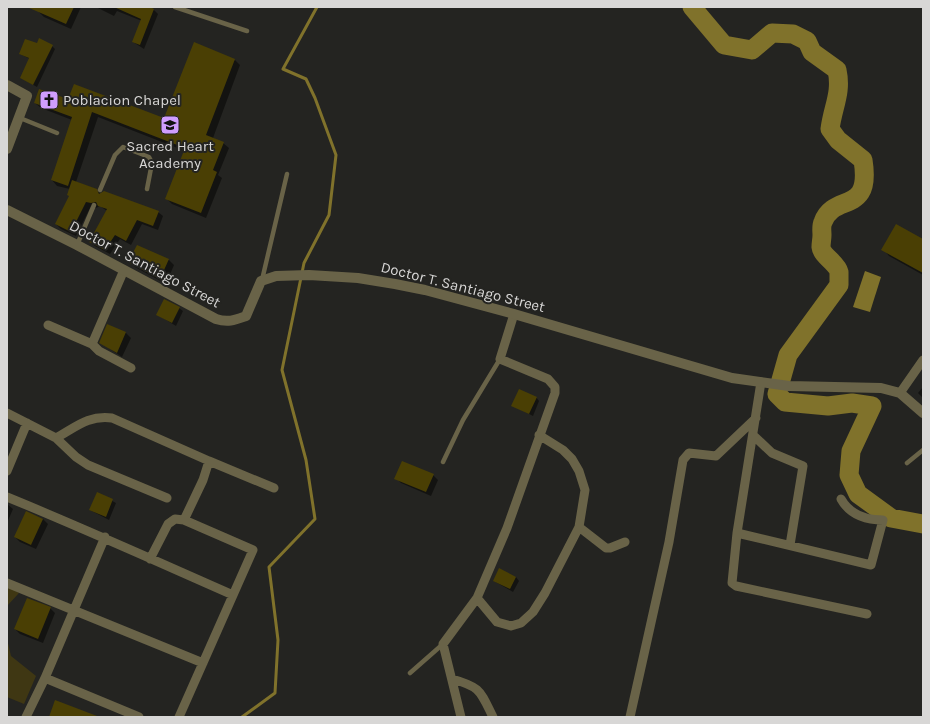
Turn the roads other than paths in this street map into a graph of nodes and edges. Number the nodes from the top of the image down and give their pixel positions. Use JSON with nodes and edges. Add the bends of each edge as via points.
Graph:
{"nodes":[{"id":1,"x":175,"y":7,"type":"edge"},
{"id":2,"x":246,"y":31,"type":"dead end"},
{"id":3,"x":7,"y":85,"type":"edge"},
{"id":4,"x":20,"y":118,"type":"junction"},
{"id":5,"x":57,"y":133,"type":"dead end"},
{"id":6,"x":7,"y":149,"type":"edge"},
{"id":7,"x":287,"y":174,"type":"dead end"},
{"id":8,"x":147,"y":189,"type":"dead end"},
{"id":9,"x":100,"y":190,"type":"dead end"},
{"id":10,"x":94,"y":204,"type":"dead end"},
{"id":11,"x":7,"y":210,"type":"edge"},
{"id":12,"x":77,"y":245,"type":"junction"},
{"id":13,"x":124,"y":270,"type":"junction"},
{"id":14,"x":261,"y":281,"type":"junction"},
{"id":15,"x":514,"y":314,"type":"junction"},
{"id":16,"x":48,"y":325,"type":"dead end"},
{"id":17,"x":92,"y":344,"type":"junction"},
{"id":18,"x":500,"y":359,"type":"junction"},
{"id":19,"x":923,"y":360,"type":"edge"},
{"id":20,"x":131,"y":368,"type":"dead end"},
{"id":21,"x":763,"y":382,"type":"junction"},
{"id":22,"x":900,"y":393,"type":"junction"},
{"id":23,"x":7,"y":413,"type":"edge"},
{"id":24,"x":923,"y":413,"type":"edge"},
{"id":25,"x":756,"y":418,"type":"junction"},
{"id":26,"x":27,"y":423,"type":"junction"},
{"id":27,"x":539,"y":435,"type":"junction"},
{"id":28,"x":754,"y":436,"type":"junction"},
{"id":29,"x":56,"y":438,"type":"junction"},
{"id":30,"x":923,"y":450,"type":"edge"},
{"id":31,"x":209,"y":461,"type":"junction"},
{"id":32,"x":443,"y":462,"type":"dead end"},
{"id":33,"x":906,"y":463,"type":"dead end"},
{"id":34,"x":7,"y":471,"type":"edge"},
{"id":35,"x":274,"y":488,"type":"dead end"},
{"id":36,"x":7,"y":497,"type":"edge"},
{"id":37,"x":167,"y":498,"type":"dead end"},
{"id":38,"x":840,"y":499,"type":"dead end"},
{"id":39,"x":184,"y":520,"type":"junction"},
{"id":40,"x":579,"y":527,"type":"junction"},
{"id":41,"x":737,"y":533,"type":"junction"},
{"id":42,"x":105,"y":537,"type":"junction"},
{"id":43,"x":625,"y":542,"type":"dead end"},
{"id":44,"x":790,"y":545,"type":"junction"},
{"id":45,"x":150,"y":559,"type":"junction"},
{"id":46,"x":7,"y":583,"type":"edge"},
{"id":47,"x":233,"y":595,"type":"junction"},
{"id":48,"x":477,"y":598,"type":"junction"},
{"id":49,"x":74,"y":611,"type":"junction"},
{"id":50,"x":867,"y":614,"type":"dead end"},
{"id":51,"x":443,"y":644,"type":"junction"},
{"id":52,"x":203,"y":663,"type":"junction"},
{"id":53,"x":410,"y":673,"type":"dead end"},
{"id":54,"x":45,"y":678,"type":"junction"},
{"id":55,"x":452,"y":679,"type":"junction"},
{"id":56,"x":26,"y":717,"type":"edge"},
{"id":57,"x":139,"y":717,"type":"edge"},
{"id":58,"x":179,"y":717,"type":"edge"},
{"id":59,"x":461,"y":717,"type":"edge"},
{"id":60,"x":493,"y":717,"type":"edge"},
{"id":61,"x":630,"y":717,"type":"edge"}],
"edges":[{"from":1,"to":2,"type":"lane"},
{"from":3,"to":4,"type":"street","via":[[27,96]]},
{"from":4,"to":5,"type":"lane"},
{"from":4,"to":6,"type":"street"},
{"from":7,"to":14,"type":"lane"},
{"from":8,"to":9,"type":"lane","via":[[152,163],[149,157],[122,147],[115,155]]},
{"from":10,"to":12,"type":"lane"},
{"from":11,"to":12,"type":"street","name":"Doctor T. Santiago Street"},
{"from":12,"to":13,"type":"street","name":"Doctor T. Santiago Street"},
{"from":13,"to":14,"type":"street","name":"Doctor T. Santiago Street","via":[[224,322],[232,322],[246,316]]},
{"from":13,"to":17,"type":"street"},
{"from":14,"to":15,"type":"street","name":"Doctor T. Santiago Street","via":[[276,276],[297,275],[358,278],[425,290]]},
{"from":15,"to":18,"type":"street"},
{"from":15,"to":21,"type":"street","name":"Doctor T. Santiago Street","via":[[732,378]]},
{"from":16,"to":17,"type":"street"},
{"from":17,"to":20,"type":"street","via":[[99,351]]},
{"from":18,"to":27,"type":"street","via":[[548,379],[555,387]]},
{"from":18,"to":32,"type":"lane","via":[[463,420]]},
{"from":19,"to":22,"type":"street"},
{"from":21,"to":22,"type":"street","name":"Doctor T. Santiago Street","via":[[789,386],[881,388]]},
{"from":21,"to":25,"type":"street"},
{"from":22,"to":24,"type":"street","name":"Doctor T. Santiago Street"},
{"from":23,"to":26,"type":"street"},
{"from":25,"to":28,"type":"street"},
{"from":25,"to":61,"type":"street","via":[[716,456],[689,453],[683,460],[670,542]]},
{"from":26,"to":29,"type":"street"},
{"from":26,"to":34,"type":"street"},
{"from":27,"to":40,"type":"street","via":[[563,450],[579,471],[585,490]]},
{"from":27,"to":48,"type":"street","via":[[507,528]]},
{"from":28,"to":41,"type":"street"},
{"from":28,"to":44,"type":"street","via":[[772,453],[803,466]]},
{"from":29,"to":31,"type":"street","via":[[99,416],[112,418]]},
{"from":29,"to":37,"type":"street","via":[[88,465]]},
{"from":30,"to":33,"type":"lane"},
{"from":31,"to":35,"type":"street"},
{"from":31,"to":39,"type":"street"},
{"from":36,"to":42,"type":"street"},
{"from":38,"to":44,"type":"street","via":[[846,508],[857,515],[868,520],[883,520],[871,565]]},
{"from":39,"to":45,"type":"street","via":[[171,521]]},
{"from":39,"to":47,"type":"street","via":[[253,550]]},
{"from":40,"to":43,"type":"street","via":[[606,548]]},
{"from":40,"to":48,"type":"street","via":[[545,593],[533,612],[521,623],[511,626],[497,622]]},
{"from":41,"to":44,"type":"street"},
{"from":41,"to":50,"type":"street","via":[[732,583],[736,586]]},
{"from":42,"to":45,"type":"street"},
{"from":42,"to":49,"type":"street"},
{"from":45,"to":47,"type":"street"},
{"from":46,"to":49,"type":"street"},
{"from":47,"to":52,"type":"street"},
{"from":48,"to":51,"type":"street"},
{"from":49,"to":52,"type":"street"},
{"from":49,"to":54,"type":"street"},
{"from":51,"to":53,"type":"lane"},
{"from":51,"to":55,"type":"street"},
{"from":52,"to":58,"type":"street"},
{"from":54,"to":56,"type":"street"},
{"from":54,"to":57,"type":"street"},
{"from":55,"to":59,"type":"street"},
{"from":55,"to":60,"type":"street","via":[[477,688]]}]}
